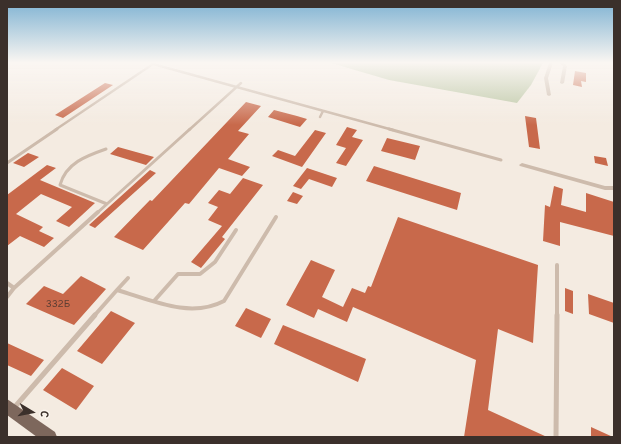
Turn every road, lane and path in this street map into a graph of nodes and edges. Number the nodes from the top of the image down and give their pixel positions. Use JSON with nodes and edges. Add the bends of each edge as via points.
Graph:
{"nodes":[{"id":1,"x":241,"y":83,"type":"dead end"},
{"id":2,"x":124,"y":84,"type":"edge"},
{"id":3,"x":226,"y":84,"type":"edge"},
{"id":4,"x":547,"y":84,"type":"edge"},
{"id":5,"x":238,"y":87,"type":"junction"},
{"id":6,"x":549,"y":95,"type":"dead end"},
{"id":7,"x":323,"y":111,"type":"junction"},
{"id":8,"x":320,"y":117,"type":"dead end"},
{"id":9,"x":106,"y":149,"type":"dead end"},
{"id":10,"x":501,"y":160,"type":"dead end"},
{"id":11,"x":7,"y":163,"type":"edge"},
{"id":12,"x":522,"y":165,"type":"dead end"},
{"id":13,"x":614,"y":188,"type":"edge"},
{"id":14,"x":107,"y":204,"type":"junction"},
{"id":15,"x":276,"y":217,"type":"dead end"},
{"id":16,"x":236,"y":230,"type":"dead end"},
{"id":17,"x":556,"y":265,"type":"dead end"},
{"id":18,"x":128,"y":278,"type":"dead end"},
{"id":19,"x":7,"y":283,"type":"edge"},
{"id":20,"x":14,"y":288,"type":"junction"},
{"id":21,"x":117,"y":290,"type":"junction"},
{"id":22,"x":7,"y":297,"type":"edge"},
{"id":23,"x":154,"y":301,"type":"junction"},
{"id":24,"x":10,"y":408,"type":"edge"},
{"id":25,"x":50,"y":437,"type":"edge"},
{"id":26,"x":556,"y":437,"type":"edge"}],
"edges":[{"from":1,"to":5,"type":"lane"},
{"from":2,"to":11,"type":"lane"},
{"from":3,"to":5,"type":"lane"},
{"from":4,"to":6,"type":"street"},
{"from":5,"to":7,"type":"lane"},
{"from":5,"to":14,"type":"lane"},
{"from":7,"to":8,"type":"lane"},
{"from":7,"to":10,"type":"lane"},
{"from":9,"to":14,"type":"lane","via":[[85,156],[64,171],[60,185]]},
{"from":12,"to":13,"type":"street","via":[[605,188]]},
{"from":14,"to":20,"type":"lane"},
{"from":15,"to":23,"type":"lane","via":[[224,301],[218,306],[187,309]]},
{"from":16,"to":23,"type":"lane","via":[[215,262],[200,274],[178,274]]},
{"from":17,"to":26,"type":"lane"},
{"from":18,"to":21,"type":"lane"},
{"from":19,"to":20,"type":"lane"},
{"from":20,"to":22,"type":"lane"},
{"from":21,"to":23,"type":"lane"},
{"from":21,"to":24,"type":"lane"},
{"from":24,"to":25,"type":"main road"}]}
